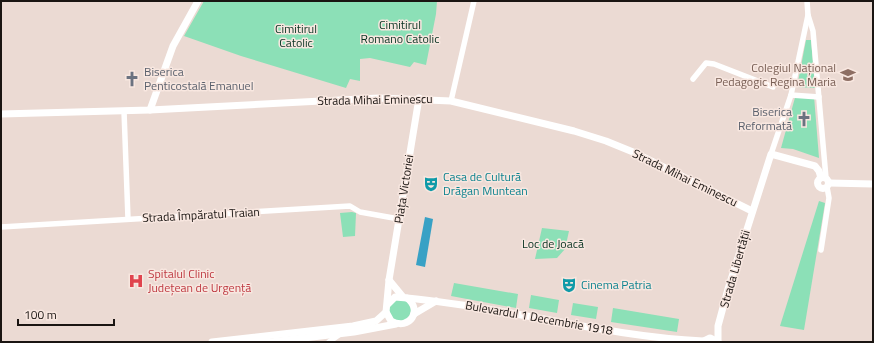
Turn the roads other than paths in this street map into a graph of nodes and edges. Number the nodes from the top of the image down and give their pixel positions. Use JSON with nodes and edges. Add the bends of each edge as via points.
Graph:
{"nodes":[{"id":1,"x":198,"y":1,"type":"edge"},
{"id":2,"x":474,"y":1,"type":"edge"},
{"id":3,"x":807,"y":1,"type":"edge"},
{"id":4,"x":808,"y":15,"type":"junction"},
{"id":5,"x":693,"y":79,"type":"dead end"},
{"id":6,"x":773,"y":87,"type":"dead end"},
{"id":7,"x":791,"y":95,"type":"junction"},
{"id":8,"x":819,"y":97,"type":"junction"},
{"id":9,"x":419,"y":98,"type":"junction"},
{"id":10,"x":451,"y":101,"type":"junction"},
{"id":11,"x":150,"y":110,"type":"junction"},
{"id":12,"x":124,"y":111,"type":"junction"},
{"id":13,"x":1,"y":114,"type":"edge"},
{"id":14,"x":771,"y":154,"type":"junction"},
{"id":15,"x":825,"y":182,"type":"junction"},
{"id":16,"x":873,"y":184,"type":"edge"},
{"id":17,"x":752,"y":212,"type":"junction"},
{"id":18,"x":128,"y":219,"type":"junction"},
{"id":19,"x":399,"y":219,"type":"junction"},
{"id":20,"x":1,"y":227,"type":"edge"},
{"id":21,"x":821,"y":250,"type":"dead end"},
{"id":22,"x":389,"y":280,"type":"junction"},
{"id":23,"x":405,"y":297,"type":"junction"},
{"id":24,"x":437,"y":300,"type":"junction"},
{"id":25,"x":387,"y":308,"type":"junction"},
{"id":26,"x":414,"y":314,"type":"junction"},
{"id":27,"x":396,"y":324,"type":"junction"},
{"id":28,"x":718,"y":326,"type":"junction"},
{"id":29,"x":328,"y":328,"type":"junction"},
{"id":30,"x":340,"y":334,"type":"junction"},
{"id":31,"x":323,"y":335,"type":"junction"},
{"id":32,"x":710,"y":338,"type":"junction"},
{"id":33,"x":232,"y":339,"type":"junction"},
{"id":34,"x":664,"y":339,"type":"junction"},
{"id":35,"x":311,"y":340,"type":"edge"},
{"id":36,"x":702,"y":341,"type":"edge"},
{"id":37,"x":212,"y":342,"type":"edge"},
{"id":38,"x":270,"y":342,"type":"edge"},
{"id":39,"x":318,"y":342,"type":"edge"},
{"id":40,"x":329,"y":342,"type":"edge"},
{"id":41,"x":673,"y":342,"type":"edge"},
{"id":42,"x":718,"y":342,"type":"edge"}],
"edges":[{"from":1,"to":11,"type":"street","via":[[173,46]]},
{"from":2,"to":10,"type":"street"},
{"from":3,"to":4,"type":"street"},
{"from":4,"to":7,"type":"street"},
{"from":4,"to":8,"type":"street","via":[[813,31]]},
{"from":5,"to":6,"type":"street","via":[[706,63]]},
{"from":7,"to":8,"type":"street"},
{"from":7,"to":14,"type":"street"},
{"from":8,"to":15,"type":"street"},
{"from":9,"to":10,"type":"street","name":"Strada Mihai Eminescu"},
{"from":9,"to":11,"type":"street","name":"Strada Mihai Eminescu"},
{"from":9,"to":19,"type":"street","name":"Piața Victoriei"},
{"from":10,"to":17,"type":"street","name":"Strada Mihai Eminescu","via":[[606,141]]},
{"from":11,"to":12,"type":"street","name":"Strada Mihai Eminescu"},
{"from":12,"to":13,"type":"street","name":"Strada Mihai Eminescu"},
{"from":12,"to":18,"type":"street"},
{"from":14,"to":15,"type":"street","via":[[815,166]]},
{"from":14,"to":17,"type":"street","name":"Strada Libertății"},
{"from":15,"to":16,"type":"street"},
{"from":15,"to":21,"type":"street","via":[[829,198]]},
{"from":17,"to":28,"type":"street","name":"Strada Libertății"},
{"from":18,"to":19,"type":"street","name":"Strada Împăratul Traian","via":[[350,206],[360,212]]},
{"from":18,"to":20,"type":"street","name":"Strada Împăratul Traian"},
{"from":19,"to":22,"type":"street","name":"Piața Victoriei"},
{"from":22,"to":23,"type":"street"},
{"from":22,"to":25,"type":"street","name":"Piața Victoriei"},
{"from":23,"to":24,"type":"street","name":"Bulevardul 1 Decembrie 1918"},
{"from":23,"to":25,"type":"street","via":[[396,297]]},
{"from":23,"to":26,"type":"street","via":[[413,304]]},
{"from":24,"to":26,"type":"street"},
{"from":24,"to":34,"type":"street","name":"Bulevardul 1 Decembrie 1918"},
{"from":25,"to":27,"type":"street","via":[[392,321]]},
{"from":25,"to":29,"type":"street","via":[[381,318],[370,323]]},
{"from":26,"to":27,"type":"street","via":[[405,324]]},
{"from":27,"to":30,"type":"street"},
{"from":28,"to":32,"type":"street","name":"Strada Libertății"},
{"from":28,"to":42,"type":"street","name":"Strada Libertății"},
{"from":29,"to":31,"type":"street"},
{"from":29,"to":33,"type":"street"},
{"from":30,"to":31,"type":"street"},
{"from":30,"to":40,"type":"street"},
{"from":31,"to":35,"type":"street"},
{"from":31,"to":39,"type":"street"},
{"from":32,"to":36,"type":"street"},
{"from":32,"to":42,"type":"street"},
{"from":33,"to":37,"type":"street"},
{"from":33,"to":38,"type":"street"},
{"from":34,"to":36,"type":"street"},
{"from":34,"to":41,"type":"street"},
{"from":35,"to":38,"type":"street"}]}
